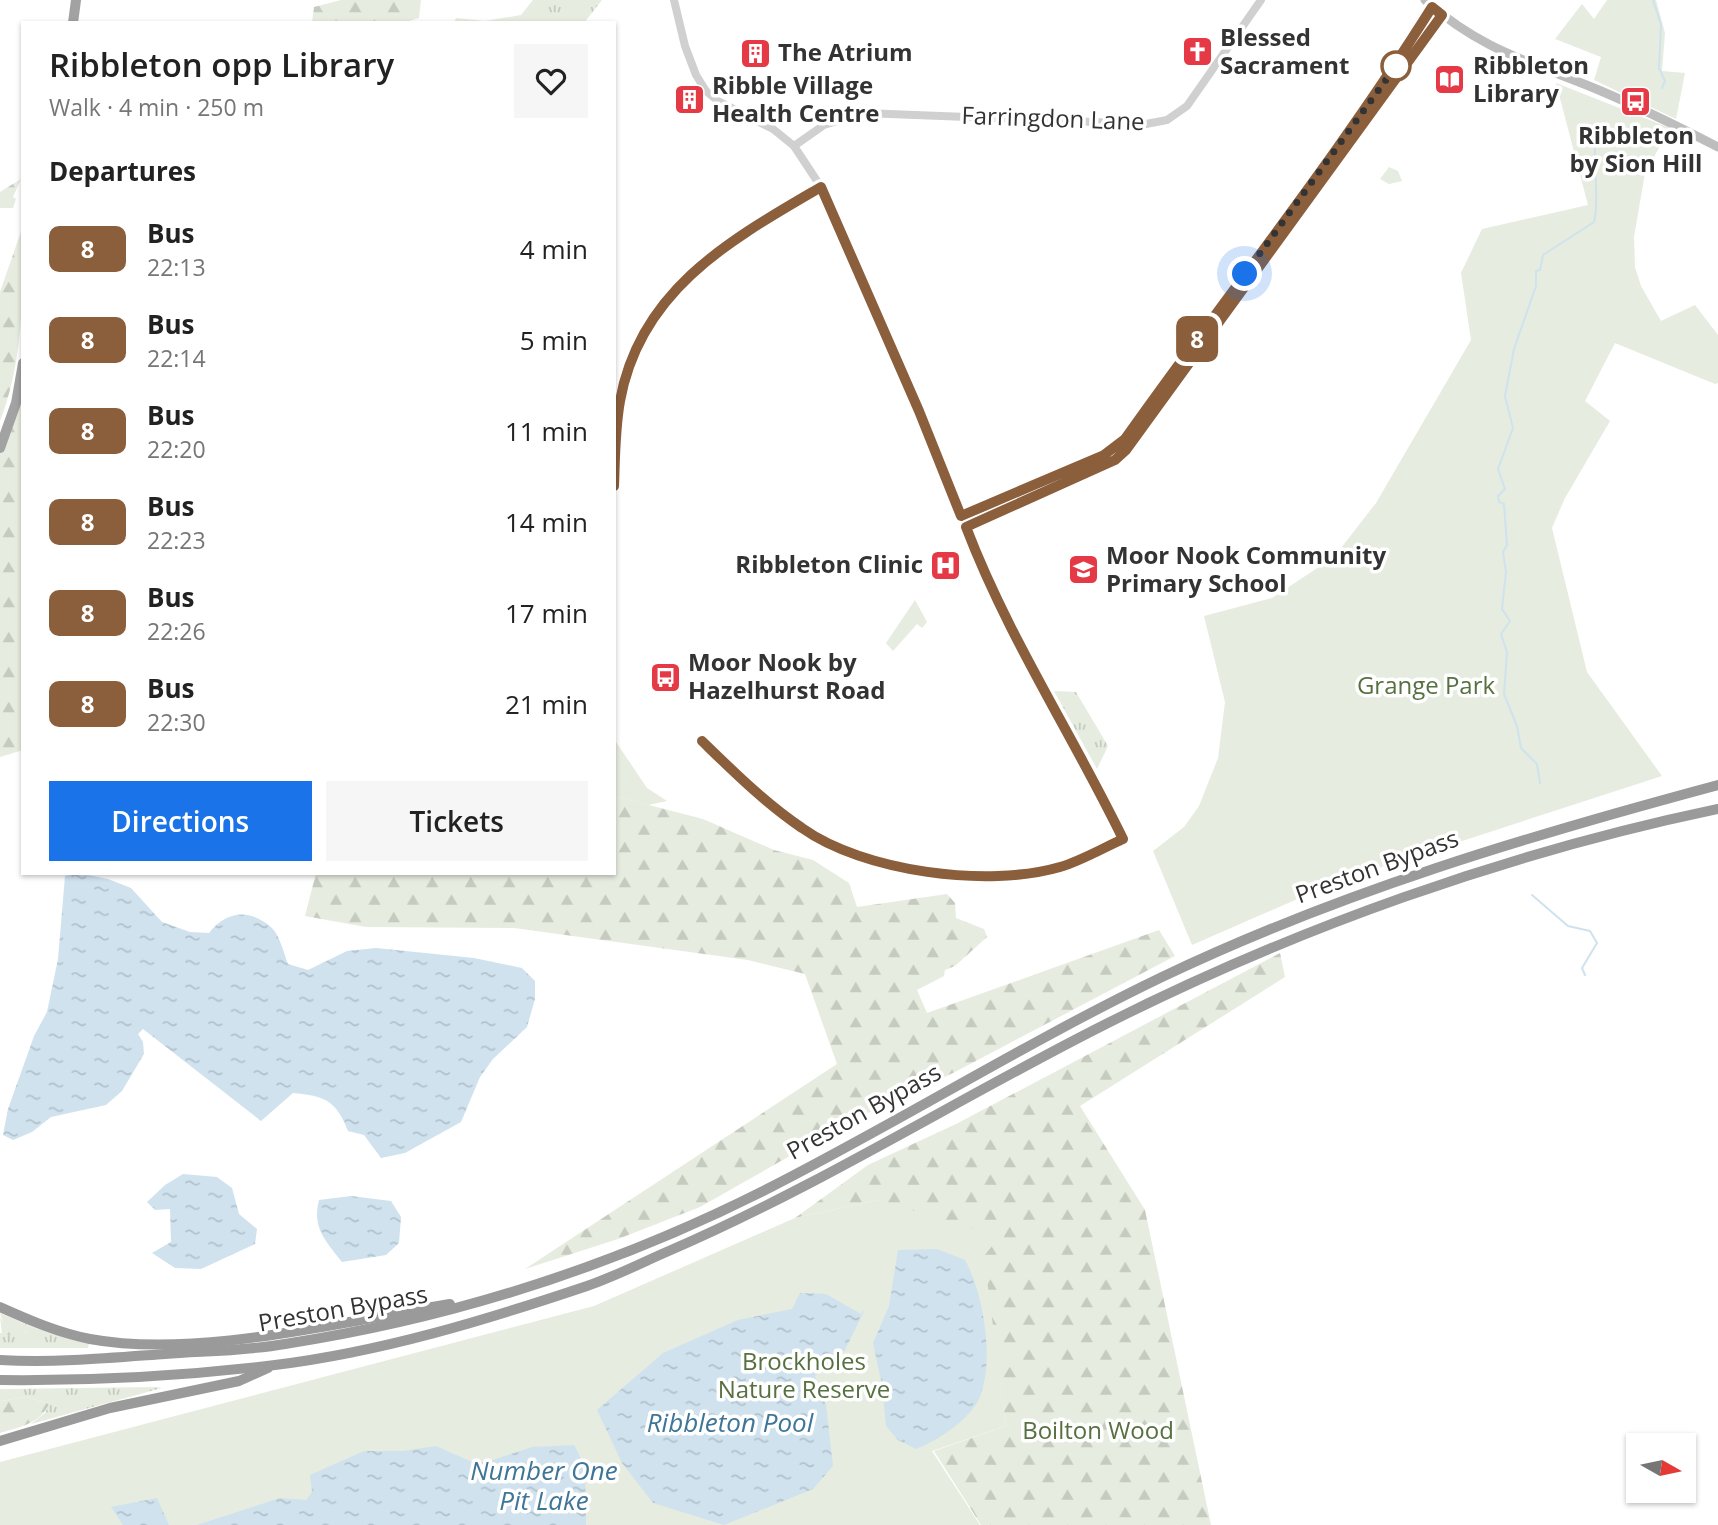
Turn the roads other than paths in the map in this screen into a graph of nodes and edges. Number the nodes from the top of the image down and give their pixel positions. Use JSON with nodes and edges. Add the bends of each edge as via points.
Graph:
{"nodes":[{"id":1,"x":76,"y":0,"type":"edge"},
{"id":2,"x":674,"y":0,"type":"edge"},
{"id":3,"x":1261,"y":0,"type":"edge"},
{"id":4,"x":1429,"y":3,"type":"edge"},
{"id":5,"x":1442,"y":15,"type":"junction"},
{"id":6,"x":73,"y":21,"type":"edge"},
{"id":7,"x":1356,"y":129,"type":"junction"},
{"id":8,"x":794,"y":146,"type":"junction"},
{"id":9,"x":1718,"y":147,"type":"edge"},
{"id":10,"x":1218,"y":318,"type":"junction"},
{"id":11,"x":1181,"y":360,"type":"junction"},
{"id":12,"x":1189,"y":366,"type":"junction"},
{"id":13,"x":21,"y":374,"type":"edge"},
{"id":14,"x":1151,"y":410,"type":"junction"},
{"id":15,"x":1122,"y":447,"type":"junction"},
{"id":16,"x":0,"y":448,"type":"edge"},
{"id":17,"x":961,"y":516,"type":"junction"},
{"id":18,"x":1718,"y":785,"type":"edge"},
{"id":19,"x":1718,"y":809,"type":"edge"},
{"id":20,"x":491,"y":1297,"type":"junction"},
{"id":21,"x":0,"y":1307,"type":"edge"},
{"id":22,"x":0,"y":1360,"type":"edge"},
{"id":23,"x":277,"y":1365,"type":"junction"},
{"id":24,"x":0,"y":1380,"type":"edge"},
{"id":25,"x":0,"y":1441,"type":"edge"}],
"edges":[{"from":1,"to":6,"type":"highway"},
{"from":2,"to":8,"type":"street","via":[[685,46],[706,91]]},
{"from":3,"to":8,"type":"street","name":"Farringdon Lane","via":[[1191,102],[1167,120],[1146,124],[864,113],[824,125]]},
{"from":4,"to":5,"type":"main road"},
{"from":4,"to":7,"type":"street"},
{"from":5,"to":7,"type":"street"},
{"from":5,"to":9,"type":"main road","via":[[1490,47],[1655,114]]},
{"from":7,"to":10,"type":"street"},
{"from":8,"to":17,"type":"street","via":[[821,187]]},
{"from":10,"to":11,"type":"street"},
{"from":10,"to":12,"type":"street"},
{"from":11,"to":12,"type":"street"},
{"from":11,"to":14,"type":"street"},
{"from":12,"to":14,"type":"street"},
{"from":13,"to":16,"type":"highway"},
{"from":14,"to":15,"type":"street"},
{"from":15,"to":17,"type":"street"},
{"from":15,"to":17,"type":"street","via":[[1115,460],[966,527]]},
{"from":18,"to":20,"type":"highway","name":"Preston Bypass","via":[[1546,831],[1323,906],[1051,1032],[769,1188],[595,1266]]},
{"from":19,"to":23,"type":"highway","name":"Preston Bypass","via":[[1601,836],[1448,884],[1336,923],[1183,987],[770,1206],[606,1278],[419,1337]]},
{"from":20,"to":21,"type":"highway","via":[[252,1337],[152,1345],[88,1339]]},
{"from":20,"to":22,"type":"highway","name":"Preston Bypass","via":[[437,1314],[282,1345],[72,1361]]},
{"from":23,"to":24,"type":"highway","name":"Preston Bypass","via":[[79,1381]]},
{"from":23,"to":25,"type":"highway","via":[[239,1381],[110,1408]]}]}
